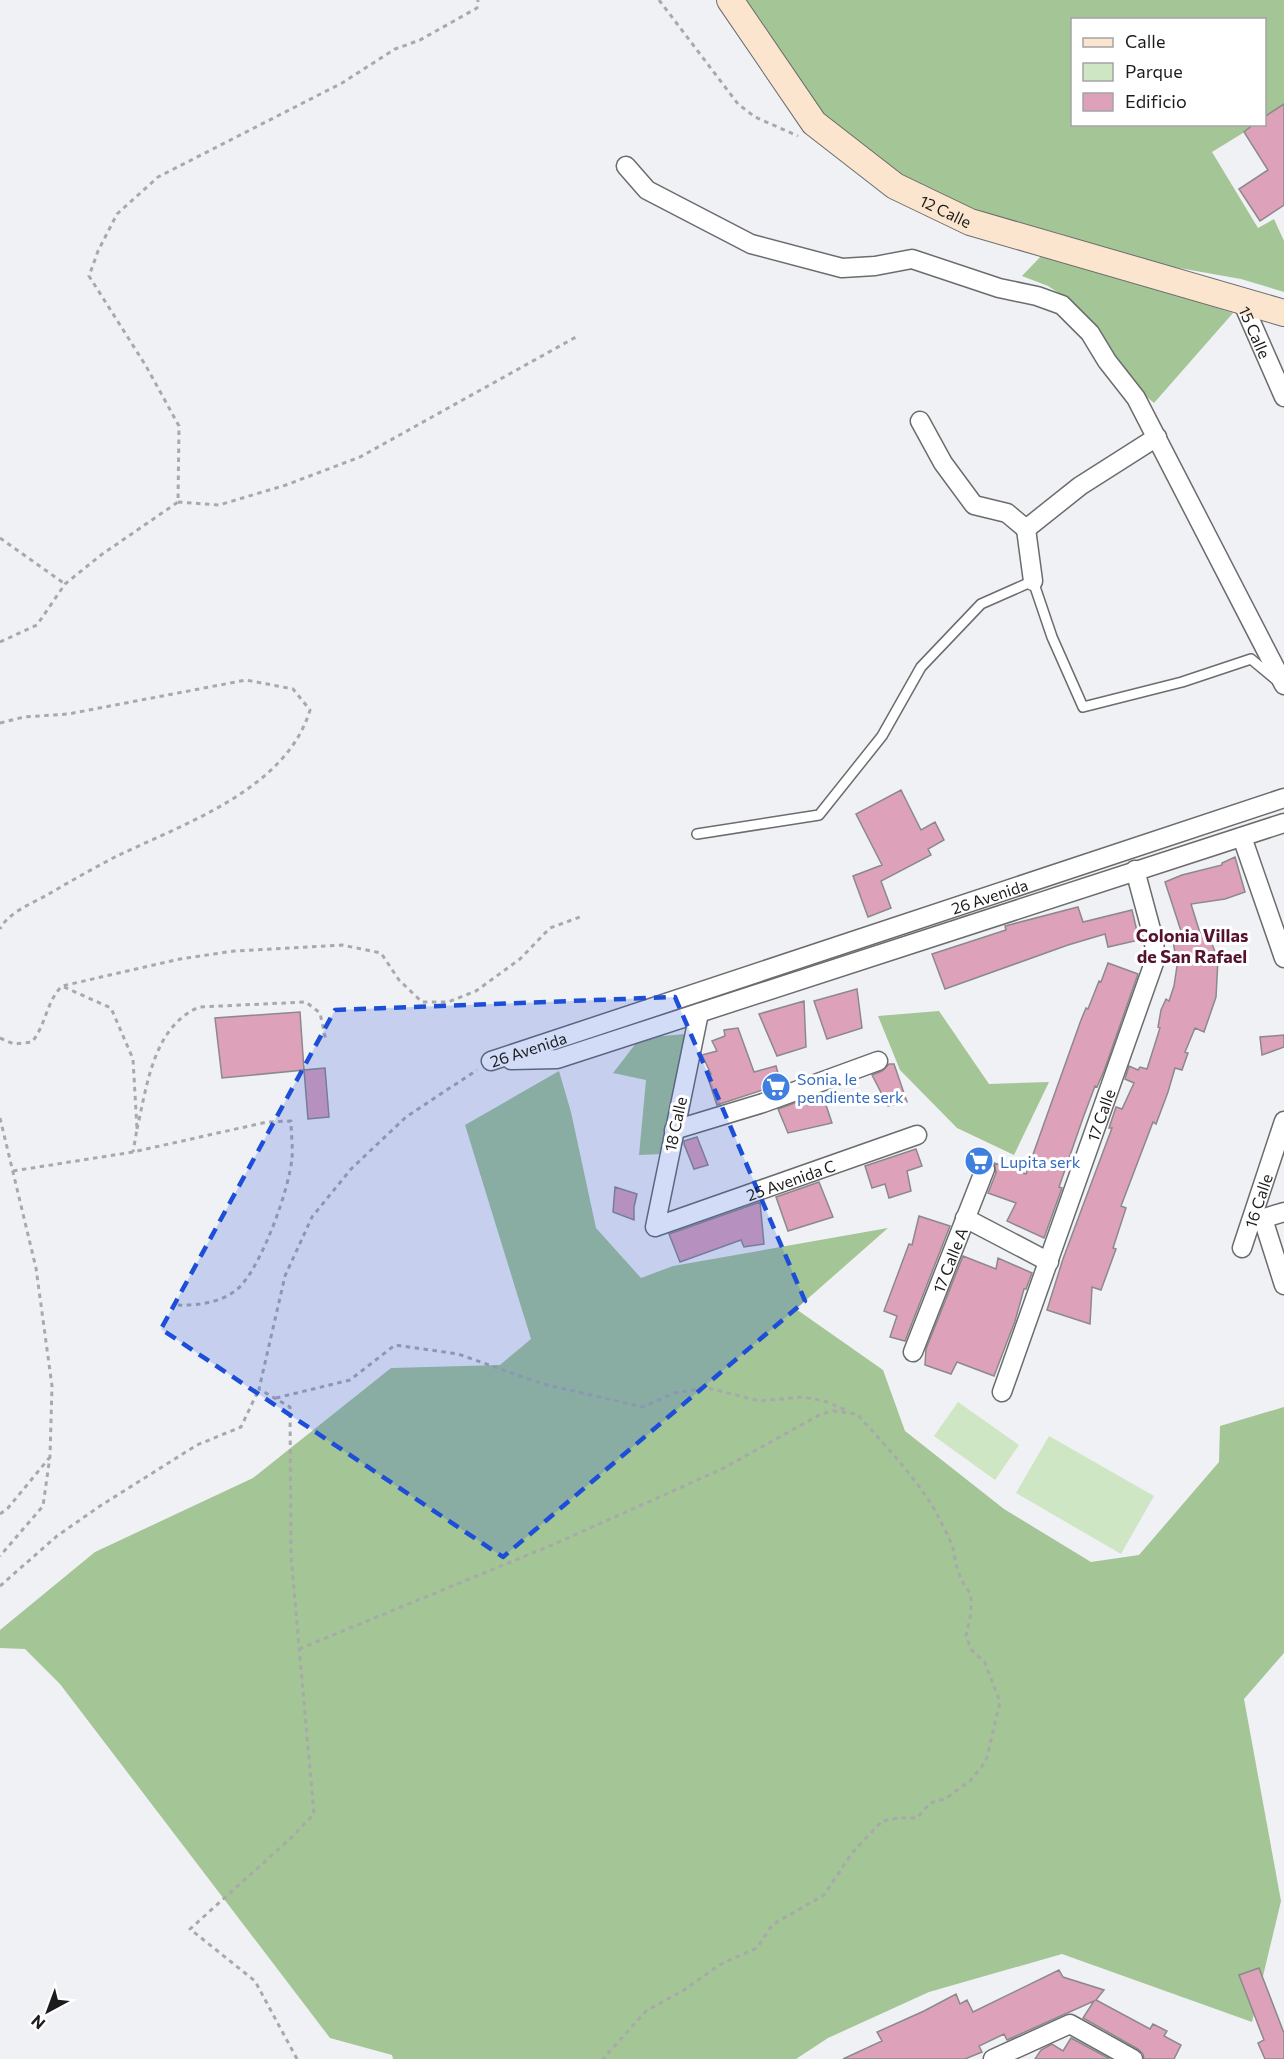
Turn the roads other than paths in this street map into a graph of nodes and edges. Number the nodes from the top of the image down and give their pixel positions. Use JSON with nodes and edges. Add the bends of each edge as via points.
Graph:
{"nodes":[{"id":1,"x":730,"y":0,"type":"edge"},
{"id":2,"x":626,"y":166,"type":"dead end"},
{"id":3,"x":1241,"y":299,"type":"junction"},
{"id":4,"x":1284,"y":304,"type":"edge"},
{"id":5,"x":1284,"y":313,"type":"edge"},
{"id":6,"x":1284,"y":397,"type":"edge"},
{"id":7,"x":920,"y":421,"type":"dead end"},
{"id":8,"x":1157,"y":437,"type":"junction"},
{"id":9,"x":1026,"y":528,"type":"junction"},
{"id":10,"x":1034,"y":581,"type":"junction"},
{"id":11,"x":1284,"y":686,"type":"edge"},
{"id":12,"x":1284,"y":798,"type":"edge"},
{"id":13,"x":1284,"y":824,"type":"edge"},
{"id":14,"x":697,"y":834,"type":"dead end"},
{"id":15,"x":1242,"y":837,"type":"junction"},
{"id":16,"x":1135,"y":870,"type":"junction"},
{"id":17,"x":1279,"y":932,"type":"edge"},
{"id":18,"x":1284,"y":958,"type":"edge"},
{"id":19,"x":699,"y":1013,"type":"junction"},
{"id":20,"x":878,"y":1061,"type":"dead end"},
{"id":21,"x":1284,"y":1121,"type":"edge"},
{"id":22,"x":674,"y":1130,"type":"junction"},
{"id":23,"x":917,"y":1135,"type":"dead end"},
{"id":24,"x":985,"y":1169,"type":"dead end"},
{"id":25,"x":1284,"y":1212,"type":"edge"},
{"id":26,"x":965,"y":1218,"type":"junction"},
{"id":27,"x":1256,"y":1221,"type":"junction"},
{"id":28,"x":663,"y":1224,"type":"joint"},
{"id":29,"x":1242,"y":1248,"type":"dead end"},
{"id":30,"x":1049,"y":1262,"type":"junction"},
{"id":31,"x":1284,"y":1285,"type":"edge"},
{"id":32,"x":913,"y":1352,"type":"dead end"},
{"id":33,"x":1002,"y":1392,"type":"dead end"},
{"id":34,"x":1027,"y":2043,"type":"junction"},
{"id":35,"x":993,"y":2059,"type":"edge"},
{"id":36,"x":1017,"y":2059,"type":"edge"},
{"id":37,"x":1133,"y":2059,"type":"edge"}],
"edges":[{"from":1,"to":3,"type":"street","name":"12 Calle","via":[[814,123],[895,186],[970,222]]},
{"from":2,"to":8,"type":"street","via":[[646,190],[751,244],[842,268],[912,259],[1062,305],[1090,333],[1136,398]]},
{"from":3,"to":4,"type":"street","name":"12 Calle"},
{"from":3,"to":5,"type":"street","name":"12 Calle"},
{"from":3,"to":6,"type":"street","name":"15 Calle"},
{"from":7,"to":9,"type":"street","via":[[943,463],[974,505],[1007,513]]},
{"from":8,"to":9,"type":"street","via":[[1080,486]]},
{"from":8,"to":11,"type":"street"},
{"from":9,"to":10,"type":"street"},
{"from":10,"to":11,"type":"lane","via":[[1052,637],[1083,707],[1182,682],[1251,659]]},
{"from":10,"to":14,"type":"lane","via":[[981,604],[921,667],[882,736],[819,815]]},
{"from":12,"to":19,"type":"street","name":"26 Avenida","via":[[491,1061],[557,1059]]},
{"from":13,"to":15,"type":"street","name":"26 Avenida"},
{"from":15,"to":16,"type":"street","name":"26 Avenida"},
{"from":15,"to":17,"type":"street"},
{"from":16,"to":19,"type":"street","name":"26 Avenida"},
{"from":16,"to":30,"type":"street","name":"17 Calle","via":[[1156,957]]},
{"from":17,"to":18,"type":"street"},
{"from":19,"to":22,"type":"street","name":"18 Calle"},
{"from":20,"to":22,"type":"street"},
{"from":21,"to":27,"type":"street","name":"16 Calle"},
{"from":22,"to":28,"type":"street","name":"18 Calle","via":[[654,1227]]},
{"from":23,"to":28,"type":"street","name":"25 Avenida C"},
{"from":24,"to":26,"type":"street","name":"17 Calle A"},
{"from":25,"to":27,"type":"street"},
{"from":26,"to":30,"type":"street"},
{"from":26,"to":32,"type":"street","name":"17 Calle A"},
{"from":27,"to":29,"type":"street","name":"16 Calle"},
{"from":27,"to":31,"type":"street"},
{"from":30,"to":33,"type":"street","name":"17 Calle"},
{"from":34,"to":35,"type":"street"},
{"from":34,"to":36,"type":"street"},
{"from":34,"to":37,"type":"street","via":[[1071,2024]]}]}
